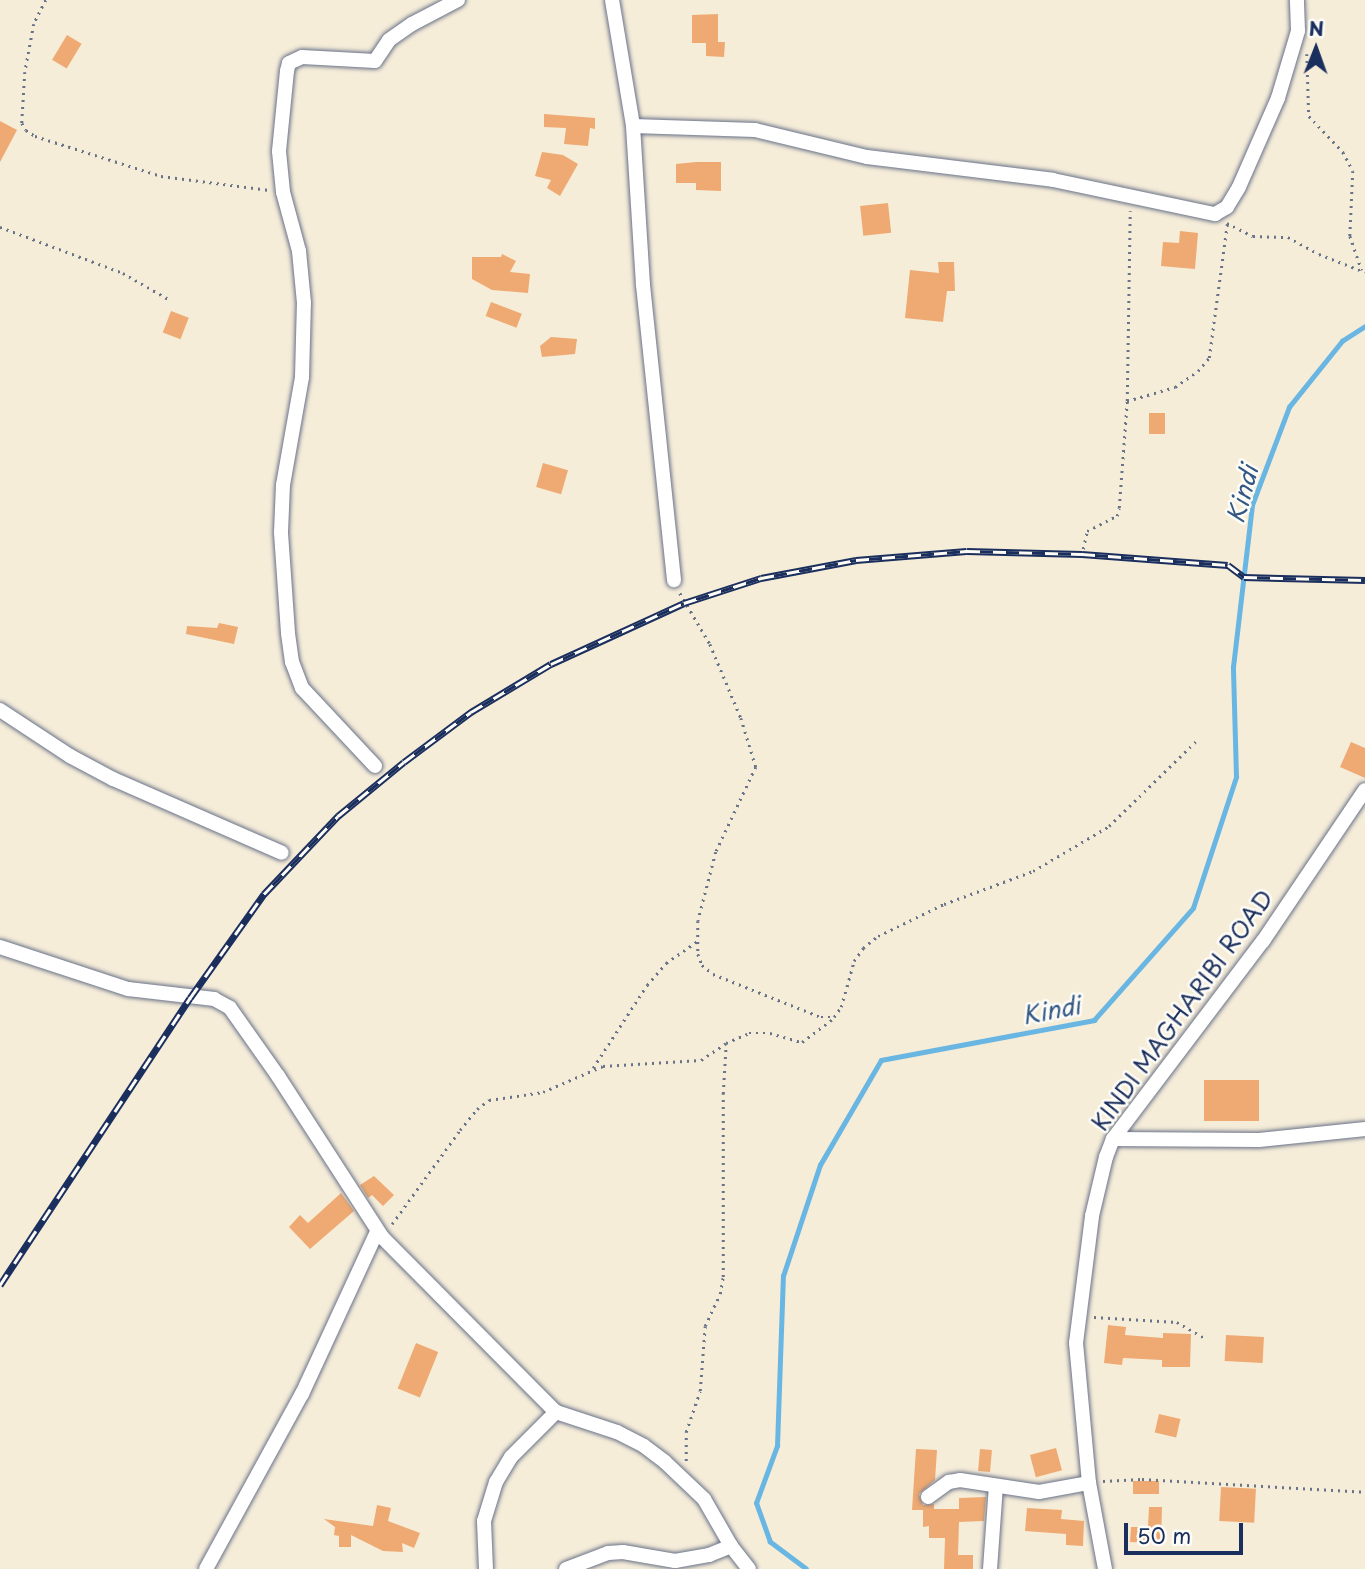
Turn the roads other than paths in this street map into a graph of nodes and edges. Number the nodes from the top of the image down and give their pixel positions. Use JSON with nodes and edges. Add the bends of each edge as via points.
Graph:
{"nodes":[{"id":1,"x":458,"y":0,"type":"edge"},
{"id":2,"x":612,"y":0,"type":"edge"},
{"id":3,"x":1297,"y":0,"type":"edge"},
{"id":4,"x":633,"y":125,"type":"junction"},
{"id":5,"x":674,"y":580,"type":"road end"},
{"id":6,"x":0,"y":710,"type":"edge"},
{"id":7,"x":375,"y":766,"type":"dead end"},
{"id":8,"x":1365,"y":790,"type":"edge"},
{"id":9,"x":282,"y":853,"type":"dead end"},
{"id":10,"x":0,"y":947,"type":"edge"},
{"id":11,"x":1365,"y":1129,"type":"edge"},
{"id":12,"x":1113,"y":1139,"type":"junction"},
{"id":13,"x":379,"y":1234,"type":"junction"},
{"id":14,"x":556,"y":1412,"type":"junction"},
{"id":15,"x":1089,"y":1483,"type":"junction"},
{"id":16,"x":996,"y":1486,"type":"junction"},
{"id":17,"x":928,"y":1497,"type":"dead end"},
{"id":18,"x":731,"y":1546,"type":"junction"},
{"id":19,"x":206,"y":1569,"type":"edge"},
{"id":20,"x":486,"y":1569,"type":"edge"},
{"id":21,"x":566,"y":1569,"type":"edge"},
{"id":22,"x":749,"y":1569,"type":"edge"},
{"id":23,"x":990,"y":1569,"type":"edge"},
{"id":24,"x":1105,"y":1569,"type":"edge"}],
"edges":[{"from":1,"to":7,"type":"street","via":[[388,40],[378,61],[302,57],[289,63],[279,151],[283,192],[299,251],[304,303],[302,377],[283,485],[281,532],[290,653],[302,688]]},
{"from":2,"to":4,"type":"street"},
{"from":3,"to":4,"type":"street","via":[[1298,32],[1258,148],[1222,212],[1206,214],[1041,178],[867,157],[755,130]]},
{"from":4,"to":5,"type":"street","via":[[643,285]]},
{"from":6,"to":9,"type":"street","via":[[113,779]]},
{"from":8,"to":12,"type":"street","name":"KINDI MAGHARIBI ROAD","via":[[1263,941]]},
{"from":10,"to":13,"type":"street","via":[[128,989],[222,1001],[278,1076]]},
{"from":11,"to":12,"type":"street","via":[[1259,1140]]},
{"from":12,"to":15,"type":"street","name":"KINDI MAGHARIBI ROAD","via":[[1092,1216],[1077,1355]]},
{"from":13,"to":14,"type":"street"},
{"from":13,"to":19,"type":"street","via":[[302,1394]]},
{"from":14,"to":18,"type":"street","via":[[645,1446],[704,1499]]},
{"from":14,"to":20,"type":"street","via":[[511,1457],[495,1482],[484,1521]]},
{"from":15,"to":16,"type":"street","via":[[1039,1492]]},
{"from":15,"to":24,"type":"street","name":"KINDI MAGHARIBI ROAD"},
{"from":16,"to":17,"type":"street","via":[[949,1482]]},
{"from":16,"to":23,"type":"street"},
{"from":18,"to":21,"type":"street","via":[[675,1561],[608,1553]]},
{"from":18,"to":22,"type":"street"}]}
